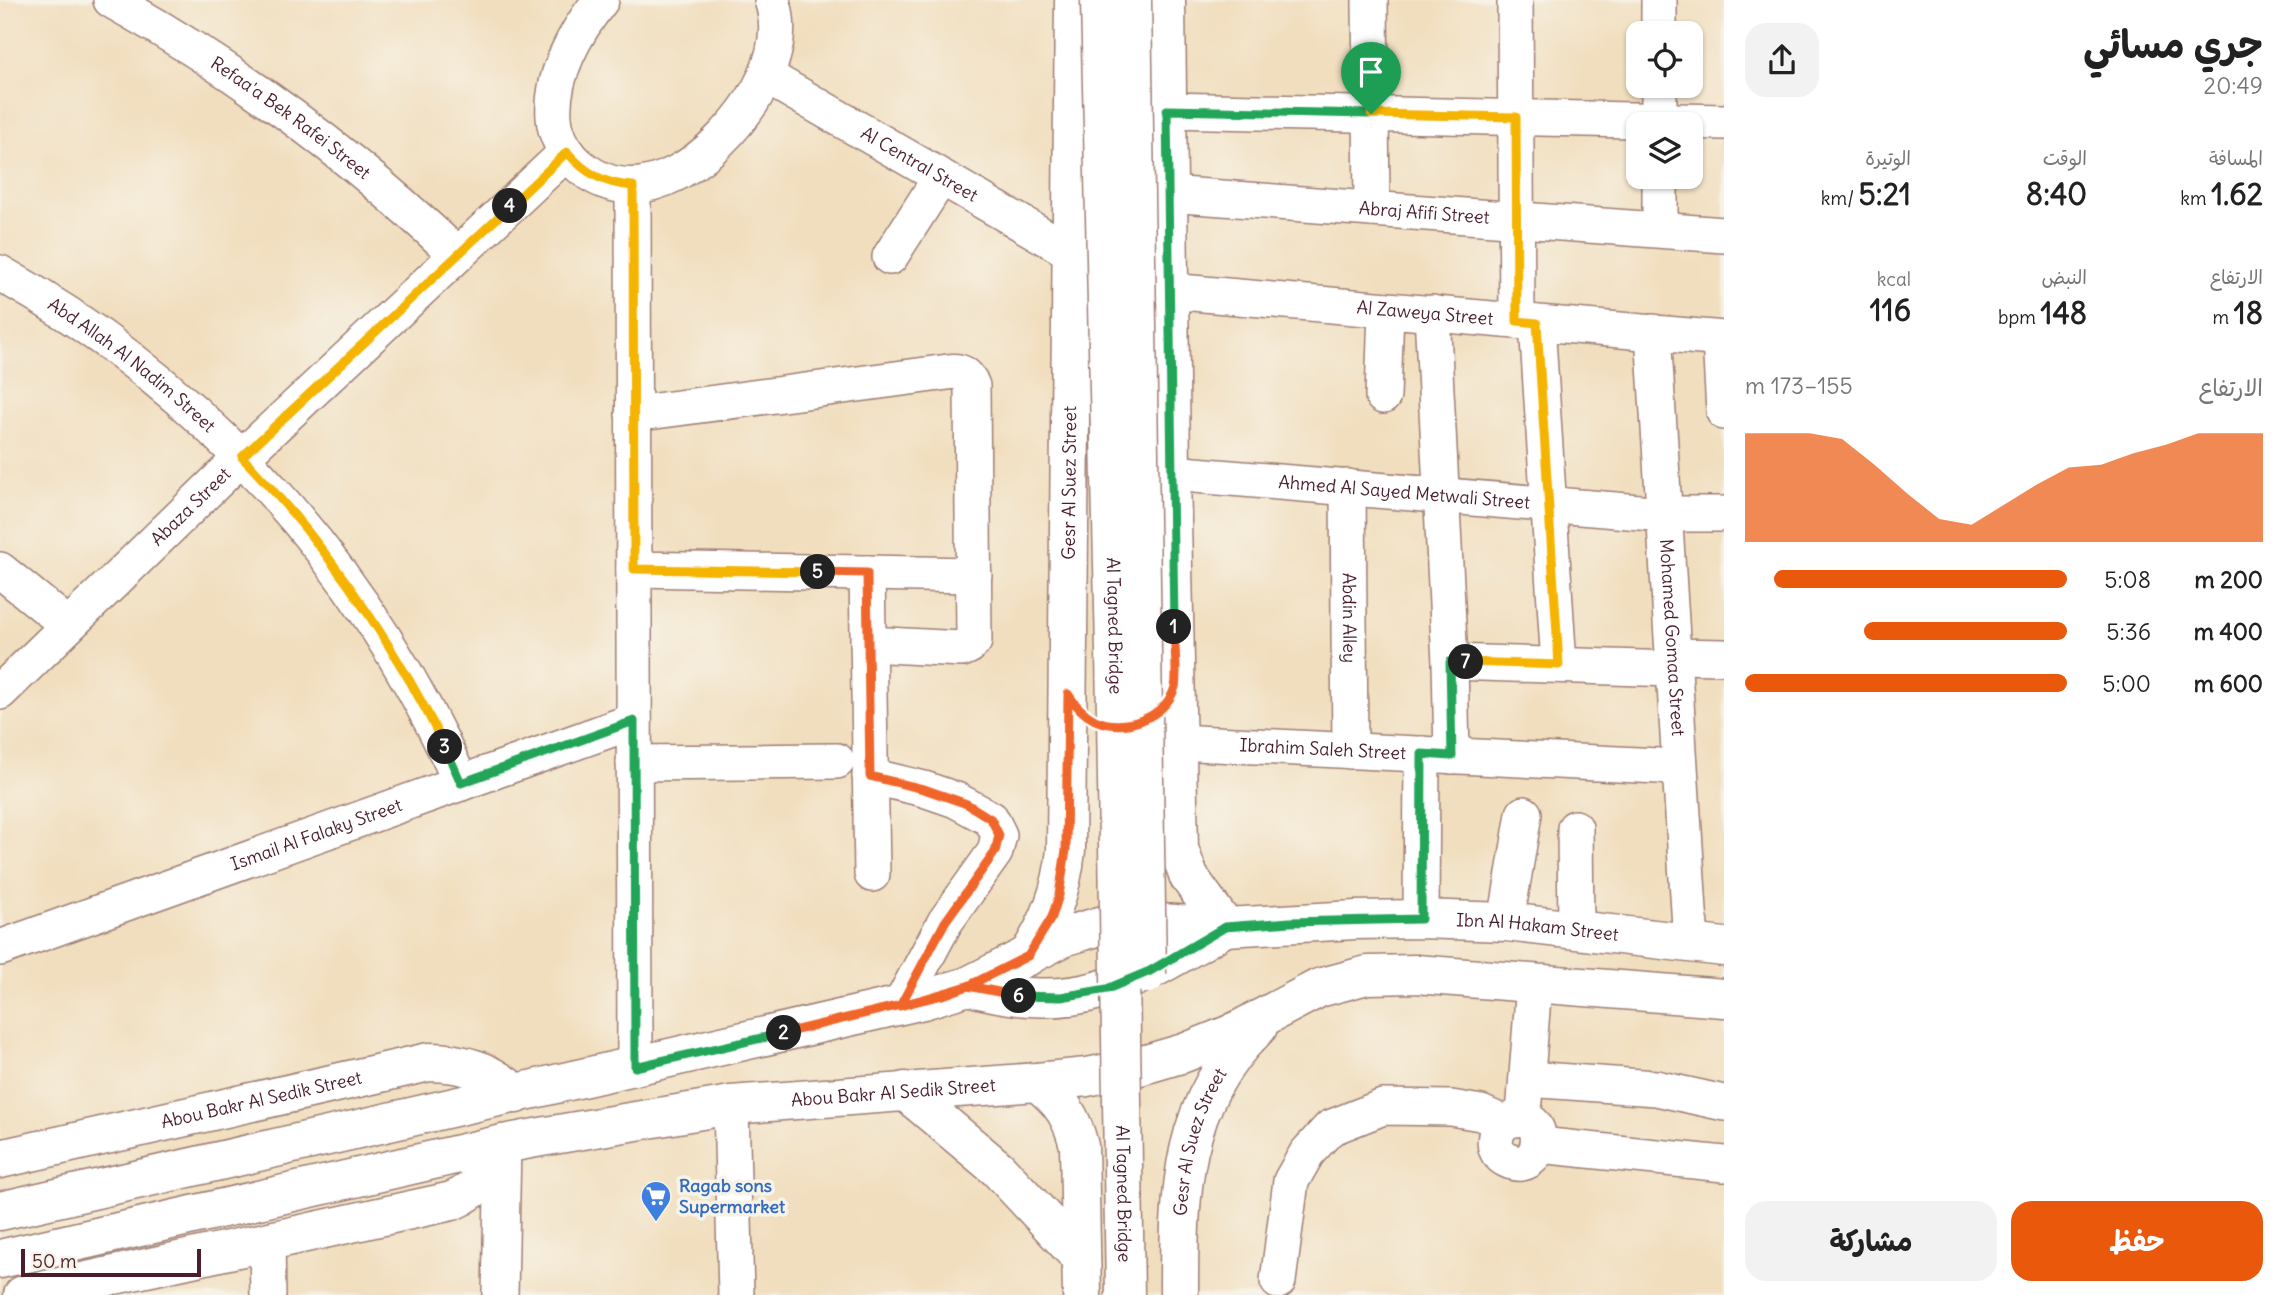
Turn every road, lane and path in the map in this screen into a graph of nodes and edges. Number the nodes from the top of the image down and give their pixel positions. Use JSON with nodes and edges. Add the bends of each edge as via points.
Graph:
{"nodes":[{"id":1,"x":111,"y":0,"type":"edge"},
{"id":2,"x":601,"y":0,"type":"edge"},
{"id":3,"x":772,"y":0,"type":"edge"},
{"id":4,"x":1074,"y":0,"type":"edge"},
{"id":5,"x":1100,"y":0,"type":"edge"},
{"id":6,"x":1132,"y":0,"type":"edge"},
{"id":7,"x":1166,"y":0,"type":"edge"},
{"id":8,"x":1370,"y":0,"type":"edge"},
{"id":9,"x":1515,"y":0,"type":"edge"},
{"id":10,"x":1659,"y":0,"type":"edge"},
{"id":11,"x":1659,"y":21,"type":"edge"},
{"id":12,"x":765,"y":76,"type":"junction"},
{"id":13,"x":1167,"y":110,"type":"junction"},
{"id":14,"x":1371,"y":114,"type":"junction"},
{"id":15,"x":1516,"y":117,"type":"junction"},
{"id":16,"x":1626,"y":121,"type":"edge"},
{"id":17,"x":1703,"y":122,"type":"edge"},
{"id":18,"x":1724,"y":122,"type":"edge"},
{"id":19,"x":567,"y":152,"type":"junction"},
{"id":20,"x":941,"y":177,"type":"junction"},
{"id":21,"x":633,"y":186,"type":"junction"},
{"id":22,"x":1660,"y":189,"type":"edge"},
{"id":23,"x":1168,"y":194,"type":"junction"},
{"id":24,"x":1372,"y":209,"type":"junction"},
{"id":25,"x":1516,"y":219,"type":"junction"},
{"id":26,"x":1660,"y":229,"type":"junction"},
{"id":27,"x":1724,"y":234,"type":"edge"},
{"id":28,"x":1073,"y":253,"type":"junction"},
{"id":29,"x":457,"y":255,"type":"junction"},
{"id":30,"x":890,"y":257,"type":"dead end"},
{"id":31,"x":0,"y":273,"type":"edge"},
{"id":32,"x":1169,"y":291,"type":"junction"},
{"id":33,"x":1386,"y":310,"type":"junction"},
{"id":34,"x":1432,"y":313,"type":"junction"},
{"id":35,"x":1527,"y":322,"type":"junction"},
{"id":36,"x":1653,"y":332,"type":"junction"},
{"id":37,"x":1722,"y":339,"type":"edge"},
{"id":38,"x":1383,"y":396,"type":"dead end"},
{"id":39,"x":1724,"y":412,"type":"edge"},
{"id":40,"x":633,"y":414,"type":"junction"},
{"id":41,"x":242,"y":457,"type":"junction"},
{"id":42,"x":1171,"y":473,"type":"junction"},
{"id":43,"x":1348,"y":488,"type":"junction"},
{"id":44,"x":1441,"y":495,"type":"junction"},
{"id":45,"x":1549,"y":505,"type":"junction"},
{"id":46,"x":1664,"y":514,"type":"junction"},
{"id":47,"x":1724,"y":514,"type":"edge"},
{"id":48,"x":634,"y":569,"type":"junction"},
{"id":49,"x":0,"y":570,"type":"edge"},
{"id":50,"x":867,"y":573,"type":"junction"},
{"id":51,"x":974,"y":575,"type":"junction"},
{"id":52,"x":68,"y":625,"type":"junction"},
{"id":53,"x":868,"y":644,"type":"junction"},
{"id":54,"x":1724,"y":657,"type":"edge"},
{"id":55,"x":1450,"y":662,"type":"junction"},
{"id":56,"x":1673,"y":663,"type":"junction"},
{"id":57,"x":1559,"y":665,"type":"junction"},
{"id":58,"x":1175,"y":686,"type":"junction"},
{"id":59,"x":0,"y":692,"type":"edge"},
{"id":60,"x":1068,"y":694,"type":"junction"},
{"id":61,"x":634,"y":721,"type":"junction"},
{"id":62,"x":1176,"y":743,"type":"junction"},
{"id":63,"x":1350,"y":751,"type":"junction"},
{"id":64,"x":1437,"y":755,"type":"junction"},
{"id":65,"x":837,"y":761,"type":"dead end"},
{"id":66,"x":634,"y":763,"type":"junction"},
{"id":67,"x":1679,"y":767,"type":"junction"},
{"id":68,"x":870,"y":776,"type":"junction"},
{"id":69,"x":461,"y":783,"type":"junction"},
{"id":70,"x":1524,"y":814,"type":"dead end"},
{"id":71,"x":1576,"y":828,"type":"dead end"},
{"id":72,"x":872,"y":873,"type":"dead end"},
{"id":73,"x":1421,"y":919,"type":"junction"},
{"id":74,"x":1506,"y":922,"type":"junction"},
{"id":75,"x":1225,"y":927,"type":"junction"},
{"id":76,"x":1576,"y":930,"type":"junction"},
{"id":77,"x":1707,"y":945,"type":"edge"},
{"id":78,"x":0,"y":948,"type":"edge"},
{"id":79,"x":1028,"y":956,"type":"junction"},
{"id":80,"x":1534,"y":984,"type":"junction"},
{"id":81,"x":968,"y":986,"type":"junction"},
{"id":82,"x":1724,"y":998,"type":"edge"},
{"id":83,"x":900,"y":1006,"type":"junction"},
{"id":84,"x":1275,"y":1011,"type":"junction"},
{"id":85,"x":635,"y":1067,"type":"junction"},
{"id":86,"x":1527,"y":1079,"type":"junction"},
{"id":87,"x":1037,"y":1082,"type":"junction"},
{"id":88,"x":905,"y":1091,"type":"junction"},
{"id":89,"x":516,"y":1094,"type":"junction"},
{"id":90,"x":1724,"y":1103,"type":"edge"},
{"id":91,"x":731,"y":1105,"type":"junction"},
{"id":92,"x":1522,"y":1129,"type":"junction"},
{"id":93,"x":503,"y":1144,"type":"junction"},
{"id":94,"x":0,"y":1159,"type":"edge"},
{"id":95,"x":1724,"y":1164,"type":"edge"},
{"id":96,"x":0,"y":1211,"type":"edge"},
{"id":97,"x":267,"y":1242,"type":"junction"},
{"id":98,"x":1081,"y":1258,"type":"junction"},
{"id":99,"x":0,"y":1259,"type":"edge"},
{"id":100,"x":1278,"y":1280,"type":"dead end"},
{"id":101,"x":1170,"y":1294,"type":"edge"},
{"id":102,"x":23,"y":1295,"type":"edge"},
{"id":103,"x":268,"y":1295,"type":"edge"},
{"id":104,"x":500,"y":1295,"type":"edge"},
{"id":105,"x":736,"y":1295,"type":"edge"},
{"id":106,"x":1082,"y":1295,"type":"edge"},
{"id":107,"x":1125,"y":1295,"type":"edge"}],
"edges":[{"from":1,"to":29,"type":"street","name":"Refaa'a Bek Rafei Street","via":[[220,65],[292,115]]},
{"from":2,"to":19,"type":"street","via":[[570,49],[555,98],[556,128]]},
{"from":3,"to":12,"type":"street","via":[[777,25]]},
{"from":4,"to":28,"type":"main road","name":"Gesr Al Suez Street"},
{"from":5,"to":107,"type":"main road","name":"Al Tagned Bridge","bridge":true},
{"from":6,"to":101,"type":"main road","name":"Al Tagned Bridge","bridge":true},
{"from":7,"to":13,"type":"main road"},
{"from":8,"to":14,"type":"street"},
{"from":9,"to":15,"type":"street"},
{"from":10,"to":11,"type":"street"},
{"from":12,"to":20,"type":"street","name":"Al Central Street"},
{"from":12,"to":21,"type":"street","via":[[736,125],[708,152],[661,181]]},
{"from":13,"to":14,"type":"street"},
{"from":13,"to":23,"type":"main road"},
{"from":14,"to":15,"type":"street"},
{"from":14,"to":24,"type":"street"},
{"from":15,"to":16,"type":"street"},
{"from":15,"to":25,"type":"street"},
{"from":17,"to":18,"type":"street"},
{"from":19,"to":21,"type":"street","via":[[589,173],[617,185]]},
{"from":19,"to":29,"type":"street","name":"Abaza Street"},
{"from":20,"to":28,"type":"street","name":"Al Central Street"},
{"from":20,"to":30,"type":"street"},
{"from":21,"to":40,"type":"street"},
{"from":22,"to":26,"type":"street"},
{"from":23,"to":24,"type":"street","name":"Abraj Afifi Street"},
{"from":23,"to":32,"type":"main road"},
{"from":24,"to":25,"type":"street","name":"Abraj Afifi Street"},
{"from":25,"to":26,"type":"street","name":"Abraj Afifi Street"},
{"from":25,"to":35,"type":"street"},
{"from":26,"to":27,"type":"street","name":"Abraj Afifi Street"},
{"from":28,"to":60,"type":"main road","name":"Gesr Al Suez Street"},
{"from":29,"to":41,"type":"street","name":"Abaza Street"},
{"from":31,"to":41,"type":"street","name":"Abd Allah Al Nadim Street","via":[[120,350]]},
{"from":32,"to":33,"type":"street","name":"Al Zaweya Street"},
{"from":32,"to":42,"type":"main road"},
{"from":33,"to":34,"type":"street","name":"Al Zaweya Street"},
{"from":33,"to":38,"type":"street"},
{"from":34,"to":35,"type":"street","name":"Al Zaweya Street"},
{"from":34,"to":44,"type":"street"},
{"from":35,"to":36,"type":"street","name":"Al Zaweya Street"},
{"from":35,"to":45,"type":"street"},
{"from":36,"to":37,"type":"street","name":"Al Zaweya Street"},
{"from":36,"to":46,"type":"street","name":"Mohamed Gomaa Street"},
{"from":37,"to":39,"type":"street"},
{"from":40,"to":48,"type":"street"},
{"from":40,"to":51,"type":"street","via":[[961,372],[972,386]]},
{"from":41,"to":52,"type":"street","name":"Abaza Street"},
{"from":41,"to":69,"type":"street","name":"Abd Allah Al Nadim Street","via":[[308,531],[366,610],[418,695]]},
{"from":42,"to":43,"type":"street","name":"Ahmed Al Sayed Metwali Street"},
{"from":42,"to":58,"type":"main road"},
{"from":43,"to":44,"type":"street","name":"Ahmed Al Sayed Metwali Street"},
{"from":43,"to":63,"type":"street","name":"Abdin Alley"},
{"from":44,"to":45,"type":"street","name":"Ahmed Al Sayed Metwali Street"},
{"from":44,"to":55,"type":"street"},
{"from":45,"to":46,"type":"street","name":"Ahmed Al Sayed Metwali Street"},
{"from":45,"to":57,"type":"street"},
{"from":46,"to":47,"type":"street","name":"Ahmed Al Sayed Metwali Street"},
{"from":46,"to":56,"type":"street","name":"Mohamed Gomaa Street"},
{"from":48,"to":50,"type":"street"},
{"from":48,"to":61,"type":"street"},
{"from":49,"to":52,"type":"street"},
{"from":50,"to":51,"type":"street"},
{"from":50,"to":53,"type":"street"},
{"from":51,"to":53,"type":"street","via":[[975,637],[969,646]]},
{"from":52,"to":59,"type":"street","name":"Abaza Street"},
{"from":53,"to":68,"type":"street"},
{"from":54,"to":56,"type":"street"},
{"from":55,"to":57,"type":"street"},
{"from":55,"to":64,"type":"street"},
{"from":56,"to":57,"type":"street"},
{"from":56,"to":67,"type":"street","name":"Mohamed Gomaa Street"},
{"from":58,"to":60,"type":"main road","via":[[1166,703],[1133,724],[1095,720],[1079,710]]},
{"from":58,"to":62,"type":"main road"},
{"from":60,"to":79,"type":"main road","name":"Gesr Al Suez Street","via":[[1064,873],[1052,917]]},
{"from":61,"to":66,"type":"street"},
{"from":61,"to":69,"type":"street","name":"Ismail Al Falaky Street"},
{"from":62,"to":63,"type":"street","name":"Ibrahim Saleh Street"},
{"from":62,"to":75,"type":"main road","via":[[1180,849],[1189,877]]},
{"from":63,"to":64,"type":"street","name":"Ibrahim Saleh Street"},
{"from":64,"to":67,"type":"street","name":"Ibrahim Saleh Street"},
{"from":64,"to":73,"type":"street"},
{"from":65,"to":66,"type":"street"},
{"from":66,"to":85,"type":"street"},
{"from":67,"to":77,"type":"street","name":"Mohamed Gomaa Street"},
{"from":68,"to":72,"type":"street"},
{"from":68,"to":83,"type":"street","via":[[967,804],[991,819],[999,835],[995,852],[941,929]]},
{"from":69,"to":78,"type":"street","name":"Ismail Al Falaky Street"},
{"from":70,"to":74,"type":"street"},
{"from":71,"to":76,"type":"street"},
{"from":73,"to":74,"type":"main road","name":"Ibn Al Hakam Street"},
{"from":73,"to":75,"type":"main road","name":"Ibn Al Hakam Street"},
{"from":74,"to":76,"type":"main road","name":"Ibn Al Hakam Street"},
{"from":75,"to":79,"type":"main road","via":[[1128,921],[1107,924],[1066,936]]},
{"from":75,"to":81,"type":"main road","via":[[1150,971],[1096,991],[1037,998]]},
{"from":76,"to":77,"type":"main road","name":"Ibn Al Hakam Street"},
{"from":79,"to":81,"type":"main road"},
{"from":80,"to":82,"type":"main road"},
{"from":80,"to":84,"type":"main road","via":[[1416,974],[1367,975],[1319,988]]},
{"from":80,"to":86,"type":"street"},
{"from":81,"to":83,"type":"main road"},
{"from":83,"to":85,"type":"main road"},
{"from":84,"to":87,"type":"main road","name":"Abou Bakr Al Sedik Street","via":[[1208,1043],[1136,1067]]},
{"from":84,"to":101,"type":"main road","name":"Gesr Al Suez Street","via":[[1238,1046],[1210,1088],[1191,1136]]},
{"from":85,"to":89,"type":"main road"},
{"from":86,"to":90,"type":"street","via":[[1656,1088]]},
{"from":86,"to":92,"type":"street"},
{"from":87,"to":88,"type":"main road","name":"Abou Bakr Al Sedik Street"},
{"from":87,"to":98,"type":"main road","via":[[1060,1101],[1079,1146]]},
{"from":88,"to":91,"type":"main road","name":"Abou Bakr Al Sedik Street"},
{"from":88,"to":98,"type":"main road","via":[[998,1169]]},
{"from":89,"to":94,"type":"main road","name":"Abou Bakr Al Sedik Street","via":[[468,1065],[429,1062]]},
{"from":89,"to":96,"type":"main road"},
{"from":91,"to":93,"type":"main road","name":"Abou Bakr Al Sedik Street"},
{"from":91,"to":105,"type":"street"},
{"from":92,"to":95,"type":"street"},
{"from":92,"to":100,"type":"street","via":[[1481,1113],[1451,1108],[1383,1107],[1330,1128],[1307,1153],[1291,1181]]},
{"from":93,"to":97,"type":"main road","via":[[486,1177],[464,1196]]},
{"from":93,"to":99,"type":"main road","name":"Abou Bakr Al Sedik Street"},
{"from":93,"to":104,"type":"street"},
{"from":97,"to":102,"type":"main road"},
{"from":97,"to":103,"type":"street"},
{"from":98,"to":106,"type":"main road"},
{"from":101,"to":106,"type":"main road","via":[[1165,1279],[1130,1271],[1111,1274]]}]}
